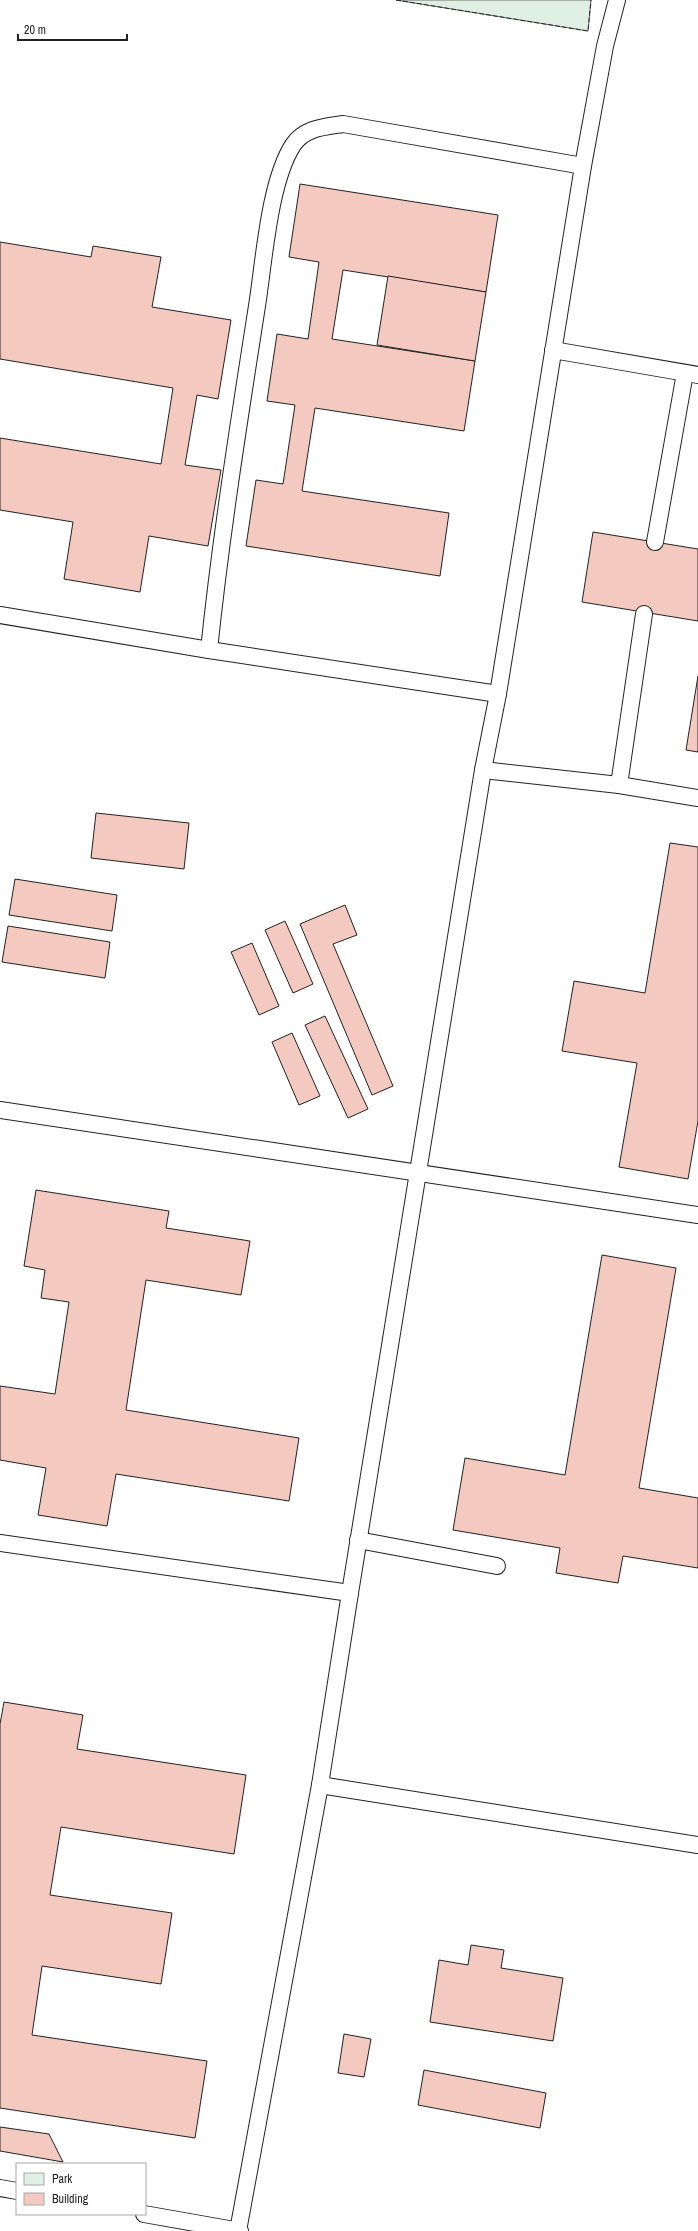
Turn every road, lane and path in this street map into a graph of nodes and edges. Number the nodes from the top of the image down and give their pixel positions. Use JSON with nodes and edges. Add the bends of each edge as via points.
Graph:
{"nodes":[{"id":1,"x":617,"y":0,"type":"edge"},
{"id":2,"x":583,"y":166,"type":"junction"},
{"id":3,"x":553,"y":350,"type":"junction"},
{"id":4,"x":691,"y":374,"type":"edge"},
{"id":5,"x":655,"y":542,"type":"dead end"},
{"id":6,"x":644,"y":614,"type":"dead end"},
{"id":7,"x":0,"y":615,"type":"edge"},
{"id":8,"x":209,"y":650,"type":"junction"},
{"id":9,"x":498,"y":694,"type":"junction"},
{"id":10,"x":483,"y":770,"type":"junction"},
{"id":11,"x":619,"y":785,"type":"junction"},
{"id":12,"x":698,"y":798,"type":"edge"},
{"id":13,"x":0,"y":1110,"type":"edge"},
{"id":14,"x":418,"y":1172,"type":"junction"},
{"id":15,"x":698,"y":1215,"type":"edge"},
{"id":16,"x":358,"y":1540,"type":"junction"},
{"id":17,"x":0,"y":1543,"type":"edge"},
{"id":18,"x":497,"y":1566,"type":"dead end"},
{"id":19,"x":350,"y":1593,"type":"junction"},
{"id":20,"x":320,"y":1785,"type":"junction"},
{"id":21,"x":698,"y":1845,"type":"edge"},
{"id":22,"x":0,"y":2188,"type":"edge"},
{"id":23,"x":16,"y":2191,"type":"edge"},
{"id":24,"x":146,"y":2214,"type":"edge"},
{"id":25,"x":239,"y":2231,"type":"edge"}],
"edges":[{"from":1,"to":2,"type":"lane","via":[[605,46]]},
{"from":2,"to":3,"type":"lane"},
{"from":2,"to":8,"type":"lane","via":[[343,124],[309,130],[294,143],[283,161],[270,221],[220,543]]},
{"from":3,"to":4,"type":"lane"},
{"from":3,"to":9,"type":"lane"},
{"from":4,"to":5,"type":"lane"},
{"from":6,"to":11,"type":"lane"},
{"from":7,"to":8,"type":"lane"},
{"from":8,"to":9,"type":"lane"},
{"from":9,"to":10,"type":"lane"},
{"from":10,"to":11,"type":"lane"},
{"from":10,"to":14,"type":"lane"},
{"from":11,"to":12,"type":"lane"},
{"from":13,"to":14,"type":"lane"},
{"from":14,"to":15,"type":"lane"},
{"from":14,"to":16,"type":"lane"},
{"from":16,"to":18,"type":"lane"},
{"from":16,"to":19,"type":"lane"},
{"from":17,"to":19,"type":"lane"},
{"from":19,"to":20,"type":"lane"},
{"from":20,"to":21,"type":"lane"},
{"from":20,"to":25,"type":"lane"},
{"from":22,"to":23,"type":"lane"},
{"from":24,"to":25,"type":"lane"}]}
